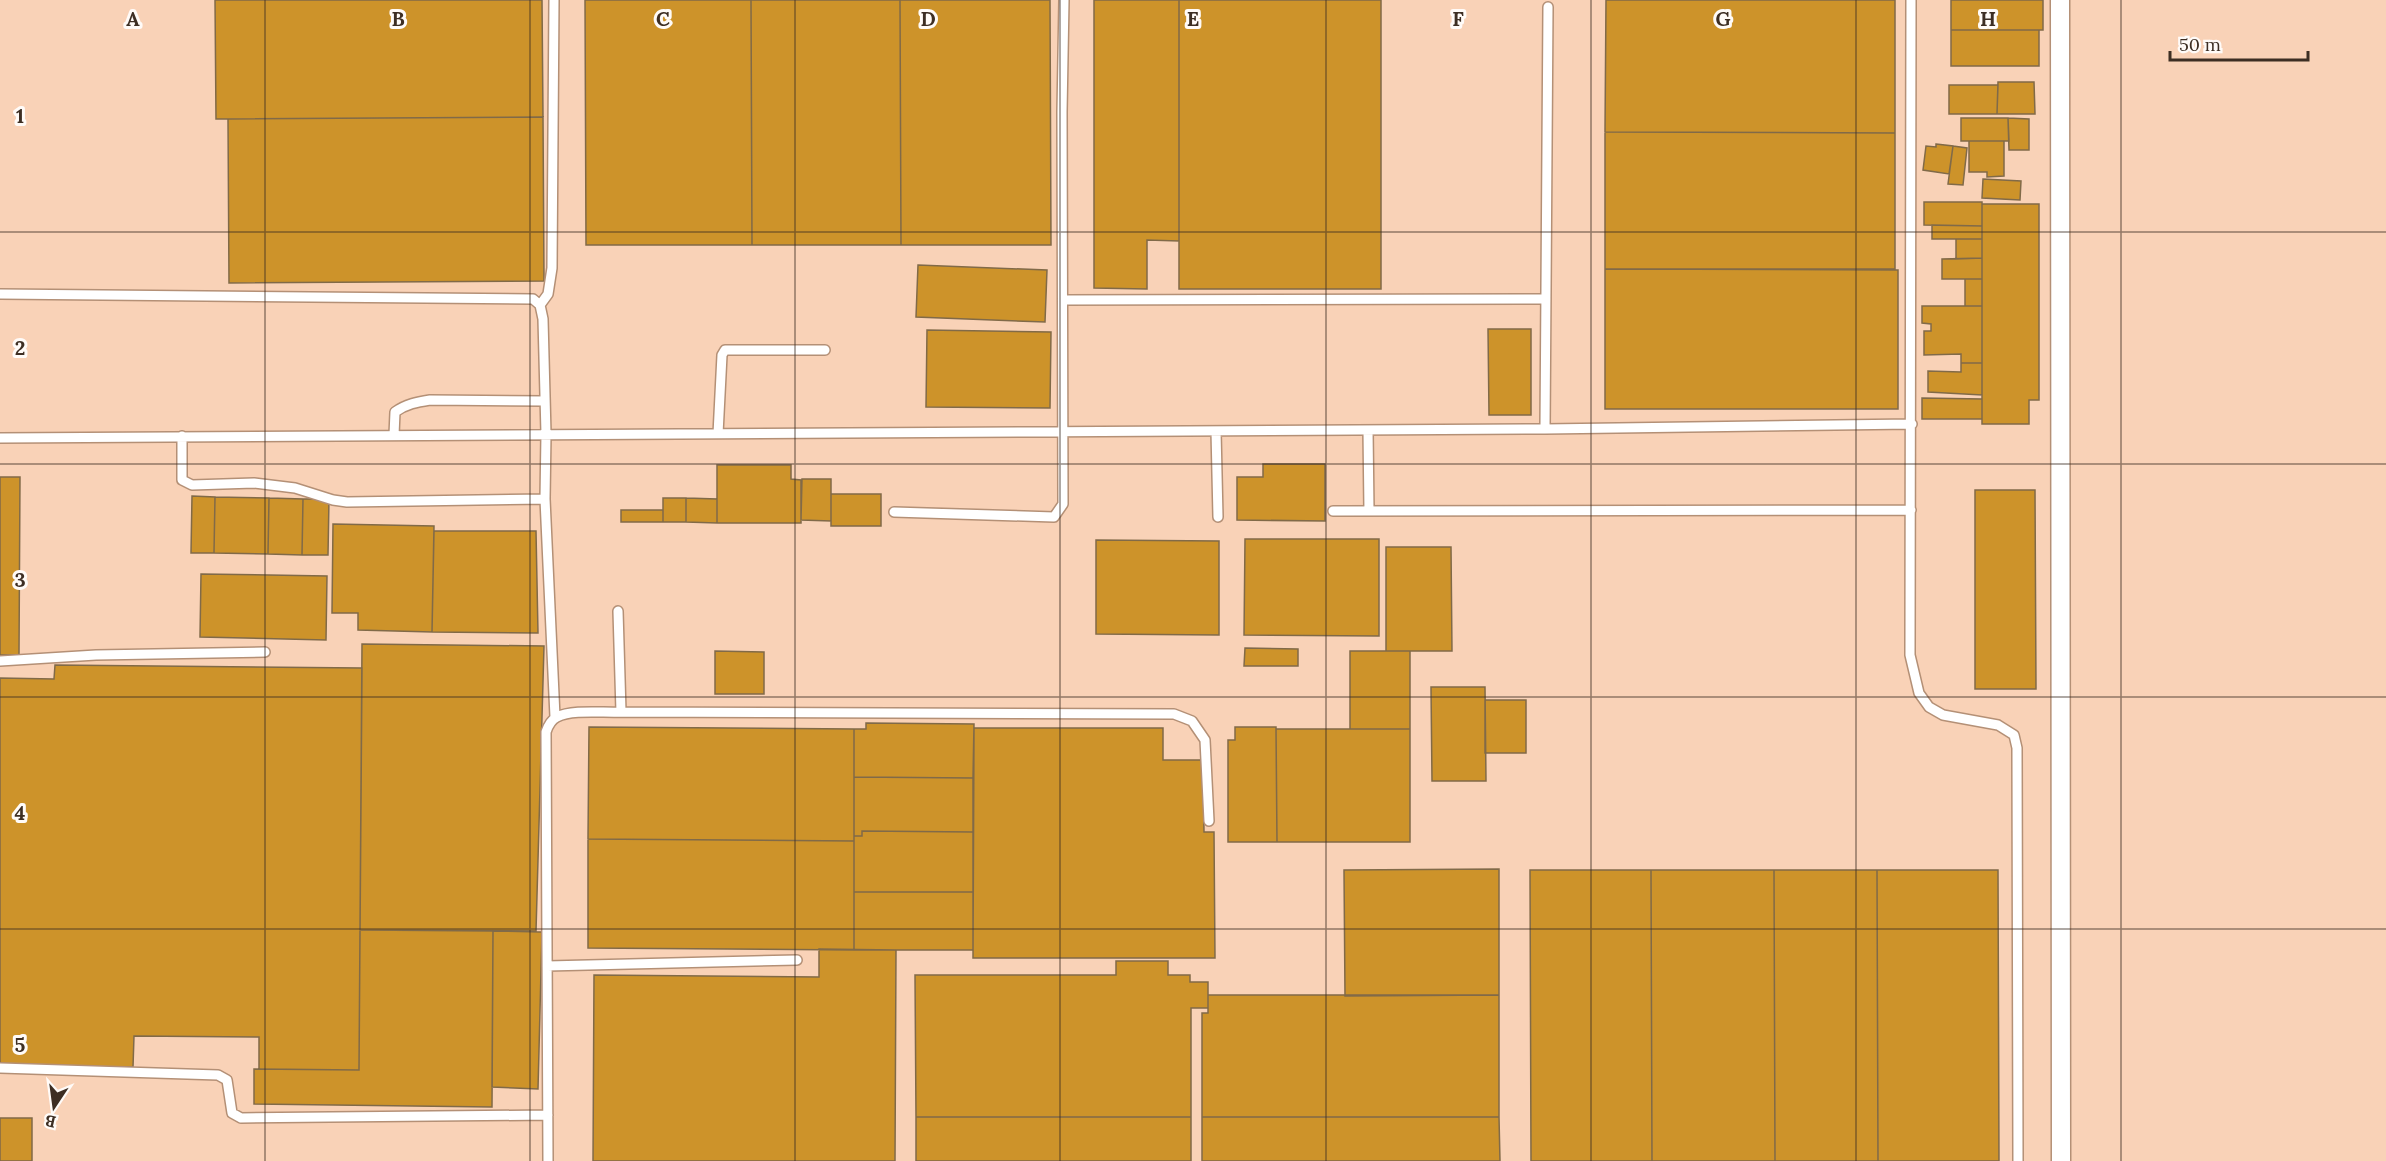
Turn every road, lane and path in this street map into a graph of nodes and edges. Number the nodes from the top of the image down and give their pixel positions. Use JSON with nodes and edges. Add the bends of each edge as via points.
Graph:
{"nodes":[{"id":1,"x":554,"y":0,"type":"edge"},
{"id":2,"x":1064,"y":0,"type":"edge"},
{"id":3,"x":1911,"y":0,"type":"edge"},
{"id":4,"x":2060,"y":0,"type":"edge"},
{"id":5,"x":1548,"y":8,"type":"dead end"},
{"id":6,"x":0,"y":294,"type":"edge"},
{"id":7,"x":1546,"y":299,"type":"junction"},
{"id":8,"x":1062,"y":300,"type":"junction"},
{"id":9,"x":540,"y":305,"type":"junction"},
{"id":10,"x":825,"y":350,"type":"dead end"},
{"id":11,"x":545,"y":401,"type":"junction"},
{"id":12,"x":1912,"y":424,"type":"junction"},
{"id":13,"x":1545,"y":429,"type":"junction"},
{"id":14,"x":1368,"y":430,"type":"junction"},
{"id":15,"x":1064,"y":431,"type":"junction"},
{"id":16,"x":1216,"y":431,"type":"junction"},
{"id":17,"x":546,"y":434,"type":"junction"},
{"id":18,"x":718,"y":434,"type":"junction"},
{"id":19,"x":394,"y":435,"type":"junction"},
{"id":20,"x":182,"y":436,"type":"junction"},
{"id":21,"x":0,"y":438,"type":"edge"},
{"id":22,"x":545,"y":499,"type":"junction"},
{"id":23,"x":1911,"y":510,"type":"junction"},
{"id":24,"x":1333,"y":511,"type":"dead end"},
{"id":25,"x":1370,"y":511,"type":"junction"},
{"id":26,"x":894,"y":513,"type":"dead end"},
{"id":27,"x":1218,"y":517,"type":"dead end"},
{"id":28,"x":618,"y":611,"type":"dead end"},
{"id":29,"x":265,"y":652,"type":"dead end"},
{"id":30,"x":0,"y":661,"type":"edge"},
{"id":31,"x":621,"y":712,"type":"junction"},
{"id":32,"x":555,"y":717,"type":"junction"},
{"id":33,"x":1209,"y":821,"type":"dead end"},
{"id":34,"x":797,"y":960,"type":"dead end"},
{"id":35,"x":547,"y":966,"type":"junction"},
{"id":36,"x":0,"y":1068,"type":"edge"},
{"id":37,"x":548,"y":1115,"type":"junction"},
{"id":38,"x":548,"y":1161,"type":"edge"},
{"id":39,"x":2018,"y":1161,"type":"edge"},
{"id":40,"x":2061,"y":1161,"type":"edge"}],
"edges":[{"from":1,"to":9,"type":"lane","via":[[552,268],[548,294]]},
{"from":2,"to":8,"type":"lane"},
{"from":3,"to":12,"type":"lane"},
{"from":4,"to":40,"type":"street"},
{"from":5,"to":7,"type":"lane"},
{"from":6,"to":9,"type":"lane","via":[[532,299]]},
{"from":7,"to":8,"type":"lane"},
{"from":7,"to":13,"type":"lane"},
{"from":8,"to":15,"type":"lane"},
{"from":9,"to":11,"type":"lane"},
{"from":10,"to":18,"type":"lane","via":[[725,350]]},
{"from":11,"to":17,"type":"lane"},
{"from":11,"to":19,"type":"lane","via":[[414,403],[395,412]]},
{"from":12,"to":13,"type":"lane"},
{"from":12,"to":23,"type":"lane"},
{"from":13,"to":14,"type":"lane"},
{"from":14,"to":16,"type":"lane"},
{"from":14,"to":25,"type":"lane"},
{"from":15,"to":16,"type":"lane"},
{"from":15,"to":18,"type":"lane"},
{"from":15,"to":26,"type":"lane","via":[[1062,504],[1054,517]]},
{"from":16,"to":27,"type":"lane"},
{"from":17,"to":18,"type":"lane"},
{"from":17,"to":19,"type":"lane"},
{"from":17,"to":22,"type":"lane"},
{"from":19,"to":20,"type":"lane"},
{"from":20,"to":21,"type":"lane"},
{"from":20,"to":22,"type":"lane","via":[[182,480],[192,485],[254,483],[295,488],[347,502]]},
{"from":22,"to":32,"type":"lane"},
{"from":23,"to":25,"type":"lane"},
{"from":23,"to":39,"type":"lane","via":[[1910,655],[1919,693],[1929,707],[1944,714],[1998,725],[2014,735],[2017,748]]},
{"from":24,"to":25,"type":"lane"},
{"from":28,"to":31,"type":"lane"},
{"from":29,"to":30,"type":"lane"},
{"from":31,"to":32,"type":"lane"},
{"from":31,"to":33,"type":"lane","via":[[1174,714],[1192,721],[1205,740]]},
{"from":32,"to":35,"type":"lane","via":[[546,732]]},
{"from":34,"to":35,"type":"lane"},
{"from":35,"to":37,"type":"lane"},
{"from":36,"to":37,"type":"lane","via":[[218,1075],[227,1080],[232,1113],[241,1118]]},
{"from":37,"to":38,"type":"lane"}]}
